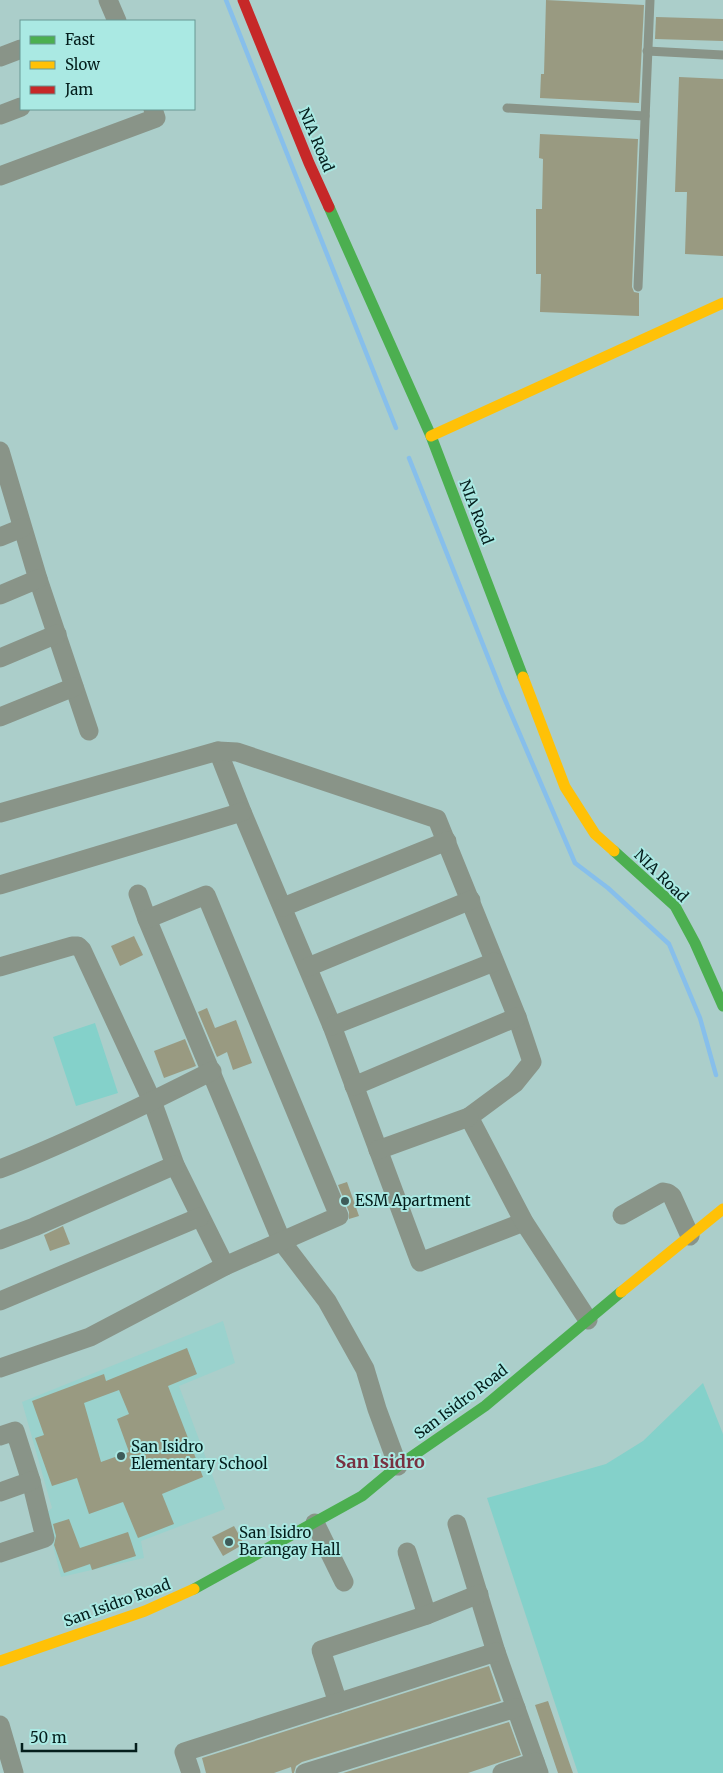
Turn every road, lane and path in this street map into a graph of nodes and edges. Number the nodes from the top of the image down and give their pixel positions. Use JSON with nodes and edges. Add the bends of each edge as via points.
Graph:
{"nodes":[{"id":1,"x":243,"y":0,"type":"edge"},
{"id":2,"x":650,"y":0,"type":"edge"},
{"id":3,"x":20,"y":50,"type":"edge"},
{"id":4,"x":647,"y":51,"type":"junction"},
{"id":5,"x":723,"y":55,"type":"edge"},
{"id":6,"x":0,"y":57,"type":"edge"},
{"id":7,"x":20,"y":107,"type":"edge"},
{"id":8,"x":508,"y":108,"type":"dead end"},
{"id":9,"x":153,"y":110,"type":"edge"},
{"id":10,"x":0,"y":115,"type":"edge"},
{"id":11,"x":645,"y":116,"type":"junction"},
{"id":12,"x":0,"y":176,"type":"edge"},
{"id":13,"x":638,"y":287,"type":"dead end"},
{"id":14,"x":723,"y":303,"type":"edge"},
{"id":15,"x":431,"y":436,"type":"junction"},
{"id":16,"x":0,"y":451,"type":"edge"},
{"id":17,"x":3,"y":472,"type":"edge"},
{"id":18,"x":22,"y":528,"type":"junction"},
{"id":19,"x":0,"y":537,"type":"edge"},
{"id":20,"x":38,"y":579,"type":"junction"},
{"id":21,"x":0,"y":595,"type":"edge"},
{"id":22,"x":57,"y":634,"type":"junction"},
{"id":23,"x":0,"y":658,"type":"edge"},
{"id":24,"x":74,"y":687,"type":"junction"},
{"id":25,"x":0,"y":717,"type":"edge"},
{"id":26,"x":89,"y":730,"type":"dead end"},
{"id":27,"x":218,"y":751,"type":"junction"},
{"id":28,"x":242,"y":812,"type":"junction"},
{"id":29,"x":0,"y":813,"type":"edge"},
{"id":30,"x":447,"y":841,"type":"junction"},
{"id":31,"x":0,"y":885,"type":"edge"},
{"id":32,"x":138,"y":894,"type":"dead end"},
{"id":33,"x":471,"y":900,"type":"junction"},
{"id":34,"x":283,"y":907,"type":"junction"},
{"id":35,"x":147,"y":919,"type":"junction"},
{"id":36,"x":494,"y":962,"type":"junction"},
{"id":37,"x":0,"y":967,"type":"edge"},
{"id":38,"x":308,"y":967,"type":"junction"},
{"id":39,"x":723,"y":1006,"type":"edge"},
{"id":40,"x":517,"y":1018,"type":"junction"},
{"id":41,"x":332,"y":1026,"type":"junction"},
{"id":42,"x":212,"y":1071,"type":"junction"},
{"id":43,"x":354,"y":1086,"type":"junction"},
{"id":44,"x":152,"y":1101,"type":"junction"},
{"id":45,"x":469,"y":1117,"type":"junction"},
{"id":46,"x":378,"y":1150,"type":"junction"},
{"id":47,"x":175,"y":1165,"type":"junction"},
{"id":48,"x":0,"y":1169,"type":"edge"},
{"id":49,"x":723,"y":1210,"type":"edge"},
{"id":50,"x":622,"y":1215,"type":"dead end"},
{"id":51,"x":200,"y":1218,"type":"junction"},
{"id":52,"x":524,"y":1222,"type":"junction"},
{"id":53,"x":690,"y":1236,"type":"junction"},
{"id":54,"x":0,"y":1240,"type":"edge"},
{"id":55,"x":282,"y":1242,"type":"junction"},
{"id":56,"x":225,"y":1266,"type":"junction"},
{"id":57,"x":0,"y":1301,"type":"edge"},
{"id":58,"x":588,"y":1320,"type":"junction"},
{"id":59,"x":0,"y":1368,"type":"edge"},
{"id":60,"x":0,"y":1436,"type":"edge"},
{"id":61,"x":398,"y":1466,"type":"junction"},
{"id":62,"x":31,"y":1481,"type":"junction"},
{"id":63,"x":0,"y":1492,"type":"edge"},
{"id":64,"x":315,"y":1522,"type":"junction"},
{"id":65,"x":457,"y":1524,"type":"dead end"},
{"id":66,"x":408,"y":1552,"type":"dead end"},
{"id":67,"x":0,"y":1553,"type":"edge"},
{"id":68,"x":344,"y":1582,"type":"dead end"},
{"id":69,"x":480,"y":1594,"type":"junction"},
{"id":70,"x":427,"y":1615,"type":"junction"},
{"id":71,"x":496,"y":1652,"type":"junction"},
{"id":72,"x":0,"y":1661,"type":"edge"},
{"id":73,"x":338,"y":1703,"type":"junction"},
{"id":74,"x":516,"y":1708,"type":"junction"},
{"id":75,"x":0,"y":1725,"type":"edge"},
{"id":76,"x":537,"y":1768,"type":"edge"},
{"id":77,"x":14,"y":1773,"type":"edge"},
{"id":78,"x":191,"y":1773,"type":"edge"},
{"id":79,"x":305,"y":1773,"type":"edge"},
{"id":80,"x":502,"y":1773,"type":"edge"}],
"edges":[{"from":1,"to":15,"type":"street","name":"NIA Road","via":[[309,164]]},
{"from":2,"to":4,"type":"lane"},
{"from":3,"to":6,"type":"street"},
{"from":4,"to":5,"type":"lane"},
{"from":4,"to":11,"type":"lane"},
{"from":7,"to":10,"type":"street"},
{"from":8,"to":11,"type":"lane"},
{"from":9,"to":12,"type":"street","via":[[156,118]]},
{"from":11,"to":13,"type":"lane"},
{"from":14,"to":15,"type":"street"},
{"from":15,"to":39,"type":"street","name":"NIA Road","via":[[565,787],[595,834],[675,906]]},
{"from":16,"to":17,"type":"street"},
{"from":17,"to":18,"type":"street"},
{"from":18,"to":19,"type":"street"},
{"from":18,"to":20,"type":"street"},
{"from":20,"to":21,"type":"street"},
{"from":20,"to":22,"type":"street"},
{"from":22,"to":23,"type":"street"},
{"from":22,"to":24,"type":"street"},
{"from":24,"to":25,"type":"street"},
{"from":24,"to":26,"type":"street"},
{"from":27,"to":28,"type":"street"},
{"from":27,"to":29,"type":"street"},
{"from":27,"to":30,"type":"street","via":[[237,752],[438,819]]},
{"from":28,"to":31,"type":"street"},
{"from":28,"to":34,"type":"street"},
{"from":30,"to":33,"type":"street"},
{"from":30,"to":34,"type":"street"},
{"from":32,"to":35,"type":"street"},
{"from":33,"to":36,"type":"street"},
{"from":33,"to":38,"type":"street"},
{"from":34,"to":38,"type":"street"},
{"from":35,"to":42,"type":"street"},
{"from":35,"to":55,"type":"street","via":[[206,895],[210,904],[339,1216]]},
{"from":36,"to":40,"type":"street"},
{"from":36,"to":41,"type":"street"},
{"from":37,"to":44,"type":"street","via":[[78,946]]},
{"from":38,"to":41,"type":"street"},
{"from":40,"to":43,"type":"street"},
{"from":40,"to":45,"type":"street","via":[[532,1062],[515,1083]]},
{"from":41,"to":43,"type":"street"},
{"from":42,"to":44,"type":"street"},
{"from":42,"to":55,"type":"street"},
{"from":43,"to":46,"type":"street"},
{"from":44,"to":47,"type":"street"},
{"from":44,"to":48,"type":"street"},
{"from":45,"to":46,"type":"street"},
{"from":45,"to":52,"type":"street"},
{"from":46,"to":52,"type":"street","via":[[420,1262]]},
{"from":47,"to":51,"type":"street"},
{"from":47,"to":54,"type":"street"},
{"from":49,"to":53,"type":"street","name":"San Isidro Road"},
{"from":50,"to":53,"type":"street","via":[[668,1192]]},
{"from":51,"to":56,"type":"street"},
{"from":51,"to":57,"type":"street"},
{"from":52,"to":58,"type":"street"},
{"from":53,"to":58,"type":"street","name":"San Isidro Road"},
{"from":55,"to":56,"type":"street"},
{"from":55,"to":61,"type":"street","via":[[327,1301],[366,1369]]},
{"from":56,"to":59,"type":"street","via":[[90,1337]]},
{"from":58,"to":61,"type":"street","name":"San Isidro Road","via":[[485,1406]]},
{"from":60,"to":62,"type":"street","via":[[15,1431]]},
{"from":61,"to":64,"type":"street","name":"San Isidro Road","via":[[362,1496]]},
{"from":62,"to":63,"type":"street"},
{"from":62,"to":67,"type":"street","via":[[45,1538]]},
{"from":64,"to":68,"type":"street"},
{"from":64,"to":72,"type":"street","name":"San Isidro Road","via":[[184,1595]]},
{"from":65,"to":69,"type":"street"},
{"from":66,"to":70,"type":"street"},
{"from":69,"to":70,"type":"street"},
{"from":69,"to":71,"type":"street"},
{"from":70,"to":73,"type":"street","via":[[320,1650]]},
{"from":71,"to":73,"type":"street"},
{"from":71,"to":74,"type":"street"},
{"from":73,"to":78,"type":"street","via":[[184,1752]]},
{"from":74,"to":76,"type":"street"},
{"from":74,"to":79,"type":"street"},
{"from":75,"to":77,"type":"street"},
{"from":76,"to":80,"type":"street"}]}
